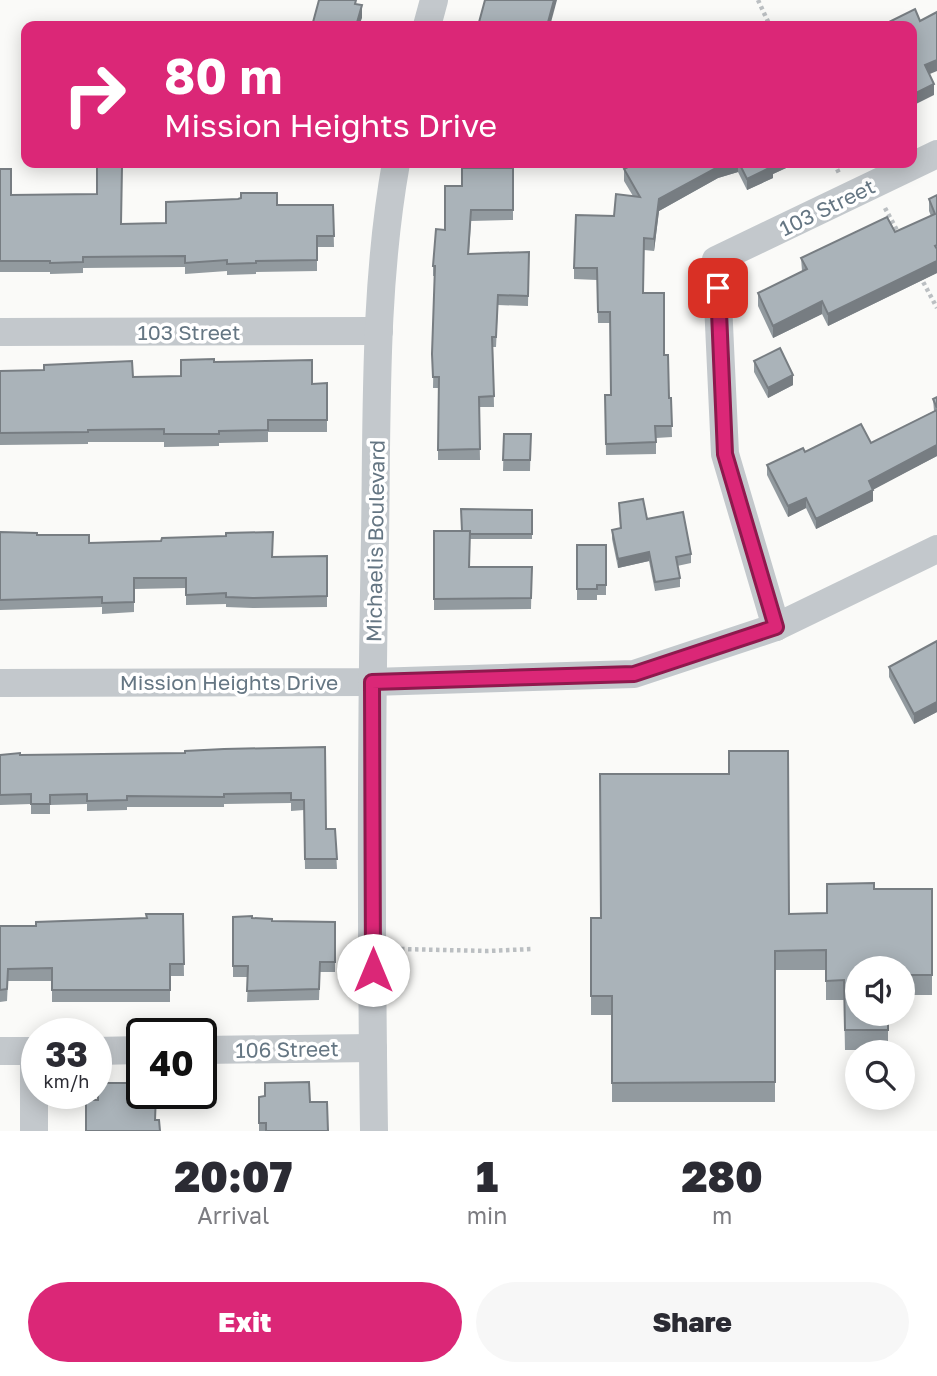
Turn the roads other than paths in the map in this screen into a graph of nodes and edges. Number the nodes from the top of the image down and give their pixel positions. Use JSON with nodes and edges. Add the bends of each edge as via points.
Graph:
{"nodes":[{"id":1,"x":434,"y":0,"type":"edge"},
{"id":2,"x":429,"y":21,"type":"edge"},
{"id":3,"x":937,"y":154,"type":"edge"},
{"id":4,"x":917,"y":164,"type":"edge"},
{"id":5,"x":395,"y":168,"type":"edge"},
{"id":6,"x":909,"y":168,"type":"edge"},
{"id":7,"x":379,"y":331,"type":"junction"},
{"id":8,"x":0,"y":332,"type":"edge"},
{"id":9,"x":937,"y":548,"type":"edge"},
{"id":10,"x":776,"y":627,"type":"junction"},
{"id":11,"x":372,"y":682,"type":"junction"},
{"id":12,"x":0,"y":683,"type":"edge"},
{"id":13,"x":373,"y":1048,"type":"junction"},
{"id":14,"x":217,"y":1050,"type":"edge"},
{"id":15,"x":0,"y":1051,"type":"edge"},
{"id":16,"x":21,"y":1051,"type":"edge"},
{"id":17,"x":34,"y":1109,"type":"edge"},
{"id":18,"x":34,"y":1131,"type":"edge"},
{"id":19,"x":374,"y":1131,"type":"edge"}],
"edges":[{"from":1,"to":2,"type":"street"},
{"from":3,"to":4,"type":"street","name":"103 Street"},
{"from":5,"to":7,"type":"street","name":"Michaelis Boulevard"},
{"from":6,"to":10,"type":"street","name":"103 Street","via":[[716,260],[725,454]]},
{"from":7,"to":8,"type":"street","name":"103 Street"},
{"from":7,"to":11,"type":"street","name":"Michaelis Boulevard"},
{"from":9,"to":10,"type":"street","name":"Mission Heights Drive"},
{"from":10,"to":11,"type":"street","name":"Mission Heights Drive","via":[[634,674]]},
{"from":11,"to":12,"type":"street","name":"Mission Heights Drive"},
{"from":11,"to":13,"type":"street","name":"Michaelis Boulevard"},
{"from":13,"to":14,"type":"street","name":"106 Street"},
{"from":13,"to":19,"type":"street","name":"Michaelis Boulevard"},
{"from":15,"to":16,"type":"street"},
{"from":17,"to":18,"type":"street"}]}
